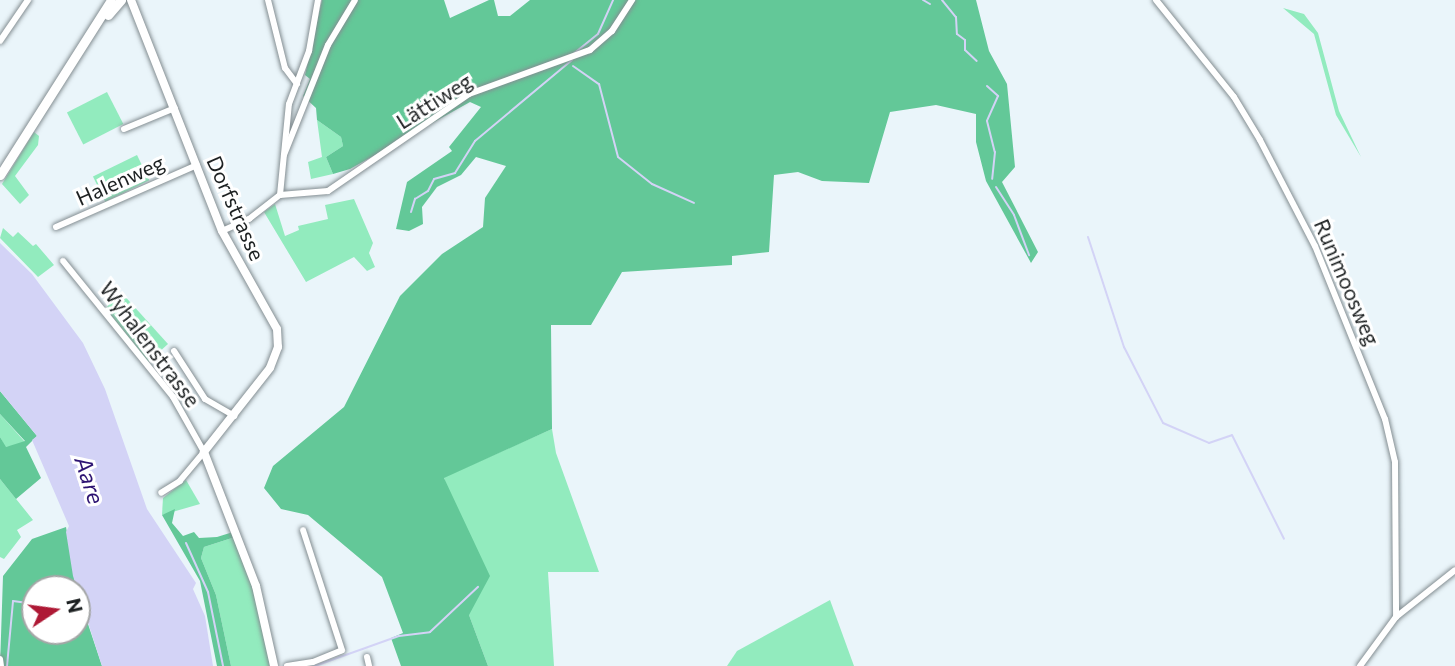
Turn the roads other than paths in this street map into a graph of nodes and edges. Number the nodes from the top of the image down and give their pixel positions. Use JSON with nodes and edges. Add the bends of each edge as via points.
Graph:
{"nodes":[{"id":1,"x":28,"y":0,"type":"edge"},
{"id":2,"x":111,"y":0,"type":"edge"},
{"id":3,"x":121,"y":0,"type":"edge"},
{"id":4,"x":131,"y":0,"type":"edge"},
{"id":5,"x":268,"y":0,"type":"edge"},
{"id":6,"x":318,"y":0,"type":"edge"},
{"id":7,"x":355,"y":0,"type":"edge"},
{"id":8,"x":632,"y":0,"type":"edge"},
{"id":9,"x":1156,"y":0,"type":"edge"},
{"id":10,"x":103,"y":17,"type":"junction"},
{"id":11,"x":0,"y":41,"type":"edge"},
{"id":12,"x":297,"y":84,"type":"junction"},
{"id":13,"x":175,"y":108,"type":"junction"},
{"id":14,"x":124,"y":129,"type":"dead end"},
{"id":15,"x":284,"y":155,"type":"junction"},
{"id":16,"x":197,"y":165,"type":"junction"},
{"id":17,"x":0,"y":176,"type":"edge"},
{"id":18,"x":280,"y":195,"type":"junction"},
{"id":19,"x":56,"y":227,"type":"dead end"},
{"id":20,"x":222,"y":231,"type":"junction"},
{"id":21,"x":63,"y":261,"type":"dead end"},
{"id":22,"x":174,"y":351,"type":"dead end"},
{"id":23,"x":234,"y":416,"type":"junction"},
{"id":24,"x":204,"y":452,"type":"junction"},
{"id":25,"x":161,"y":493,"type":"dead end"},
{"id":26,"x":303,"y":530,"type":"dead end"},
{"id":27,"x":1455,"y":570,"type":"edge"},
{"id":28,"x":1396,"y":617,"type":"junction"},
{"id":29,"x":367,"y":657,"type":"dead end"},
{"id":30,"x":0,"y":659,"type":"edge"},
{"id":31,"x":1,"y":666,"type":"edge"},
{"id":32,"x":274,"y":666,"type":"edge"},
{"id":33,"x":287,"y":666,"type":"edge"},
{"id":34,"x":369,"y":666,"type":"edge"},
{"id":35,"x":1360,"y":666,"type":"edge"}],
"edges":[{"from":1,"to":11,"type":"street"},
{"from":2,"to":10,"type":"main road"},
{"from":3,"to":10,"type":"main road"},
{"from":4,"to":13,"type":"street","name":"Dorfstrasse"},
{"from":5,"to":12,"type":"street","via":[[285,68]]},
{"from":6,"to":12,"type":"street","via":[[309,51]]},
{"from":7,"to":15,"type":"street","via":[[328,45]]},
{"from":8,"to":18,"type":"street","name":"Lättiweg","via":[[605,39],[573,57],[469,94],[328,191]]},
{"from":9,"to":28,"type":"street","name":"Runimoosweg","via":[[1234,97],[1260,140],[1315,246],[1385,419],[1395,462]]},
{"from":10,"to":17,"type":"main road"},
{"from":12,"to":15,"type":"street","via":[[285,124]]},
{"from":13,"to":14,"type":"street"},
{"from":13,"to":16,"type":"street","name":"Dorfstrasse"},
{"from":15,"to":18,"type":"street"},
{"from":16,"to":19,"type":"street","name":"Halenweg"},
{"from":16,"to":20,"type":"street","name":"Dorfstrasse"},
{"from":18,"to":20,"type":"street","via":[[249,219]]},
{"from":20,"to":23,"type":"street","name":"Dorfstrasse","via":[[271,315],[278,340],[270,368]]},
{"from":21,"to":24,"type":"street","name":"Wyhalenstrasse","via":[[173,397]]},
{"from":22,"to":23,"type":"street","via":[[205,399]]},
{"from":23,"to":24,"type":"street","name":"Dorfstrasse"},
{"from":24,"to":25,"type":"street","via":[[180,481]]},
{"from":24,"to":32,"type":"street","via":[[260,598]]},
{"from":26,"to":33,"type":"street","via":[[342,650]]},
{"from":27,"to":28,"type":"street"},
{"from":28,"to":35,"type":"street"},
{"from":29,"to":34,"type":"street"},
{"from":30,"to":31,"type":"street"}]}
